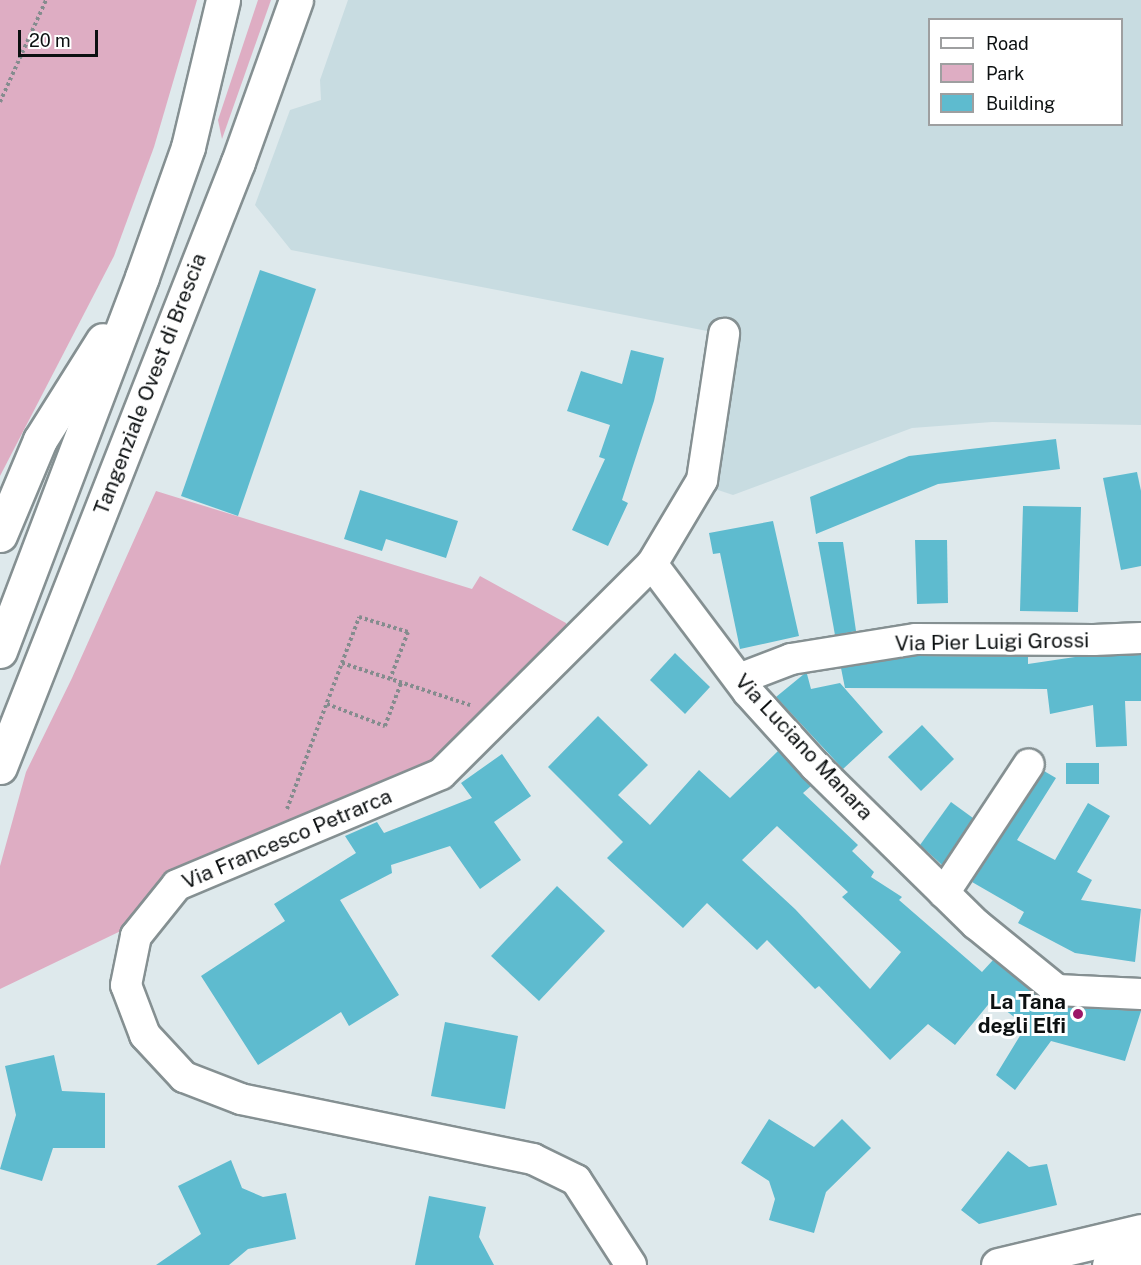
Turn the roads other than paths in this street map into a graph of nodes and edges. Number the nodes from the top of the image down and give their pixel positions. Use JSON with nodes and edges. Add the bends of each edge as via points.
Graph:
{"nodes":[{"id":1,"x":223,"y":0,"type":"edge"},
{"id":2,"x":296,"y":0,"type":"edge"},
{"id":3,"x":142,"y":277,"type":"junction"},
{"id":4,"x":724,"y":334,"type":"dead end"},
{"id":5,"x":0,"y":535,"type":"edge"},
{"id":6,"x":652,"y":564,"type":"junction"},
{"id":7,"x":1141,"y":638,"type":"edge"},
{"id":8,"x":0,"y":651,"type":"edge"},
{"id":9,"x":739,"y":679,"type":"junction"},
{"id":10,"x":1029,"y":764,"type":"dead end"},
{"id":11,"x":0,"y":767,"type":"edge"},
{"id":12,"x":944,"y":892,"type":"junction"},
{"id":13,"x":1141,"y":994,"type":"edge"},
{"id":14,"x":1141,"y":1232,"type":"edge"},
{"id":15,"x":1141,"y":1256,"type":"edge"},
{"id":16,"x":629,"y":1264,"type":"edge"},
{"id":17,"x":998,"y":1265,"type":"edge"},
{"id":18,"x":1109,"y":1265,"type":"edge"}],
"edges":[{"from":1,"to":3,"type":"main road","via":[[188,147]]},
{"from":2,"to":11,"type":"main road","name":"Tangenziale Ovest di Brescia","via":[[234,173]]},
{"from":3,"to":5,"type":"main road","via":[[40,440]]},
{"from":3,"to":8,"type":"main road"},
{"from":4,"to":6,"type":"street","name":"Via Francesco Petrarca","via":[[702,480]]},
{"from":6,"to":9,"type":"street","name":"Via Luciano Manara"},
{"from":6,"to":16,"type":"street","name":"Via Francesco Petrarca","via":[[441,774],[177,885],[136,936],[126,985],[145,1035],[184,1077],[241,1099],[533,1159],[576,1180]]},
{"from":7,"to":9,"type":"street","name":"Via Pier Luigi Grossi","via":[[916,639],[791,659]]},
{"from":9,"to":12,"type":"street","name":"Via Luciano Manara","via":[[815,766]]},
{"from":10,"to":12,"type":"street"},
{"from":12,"to":13,"type":"street","name":"Via Luciano Manara","via":[[976,924],[1057,990]]},
{"from":14,"to":17,"type":"main road"},
{"from":15,"to":18,"type":"main road"}]}
